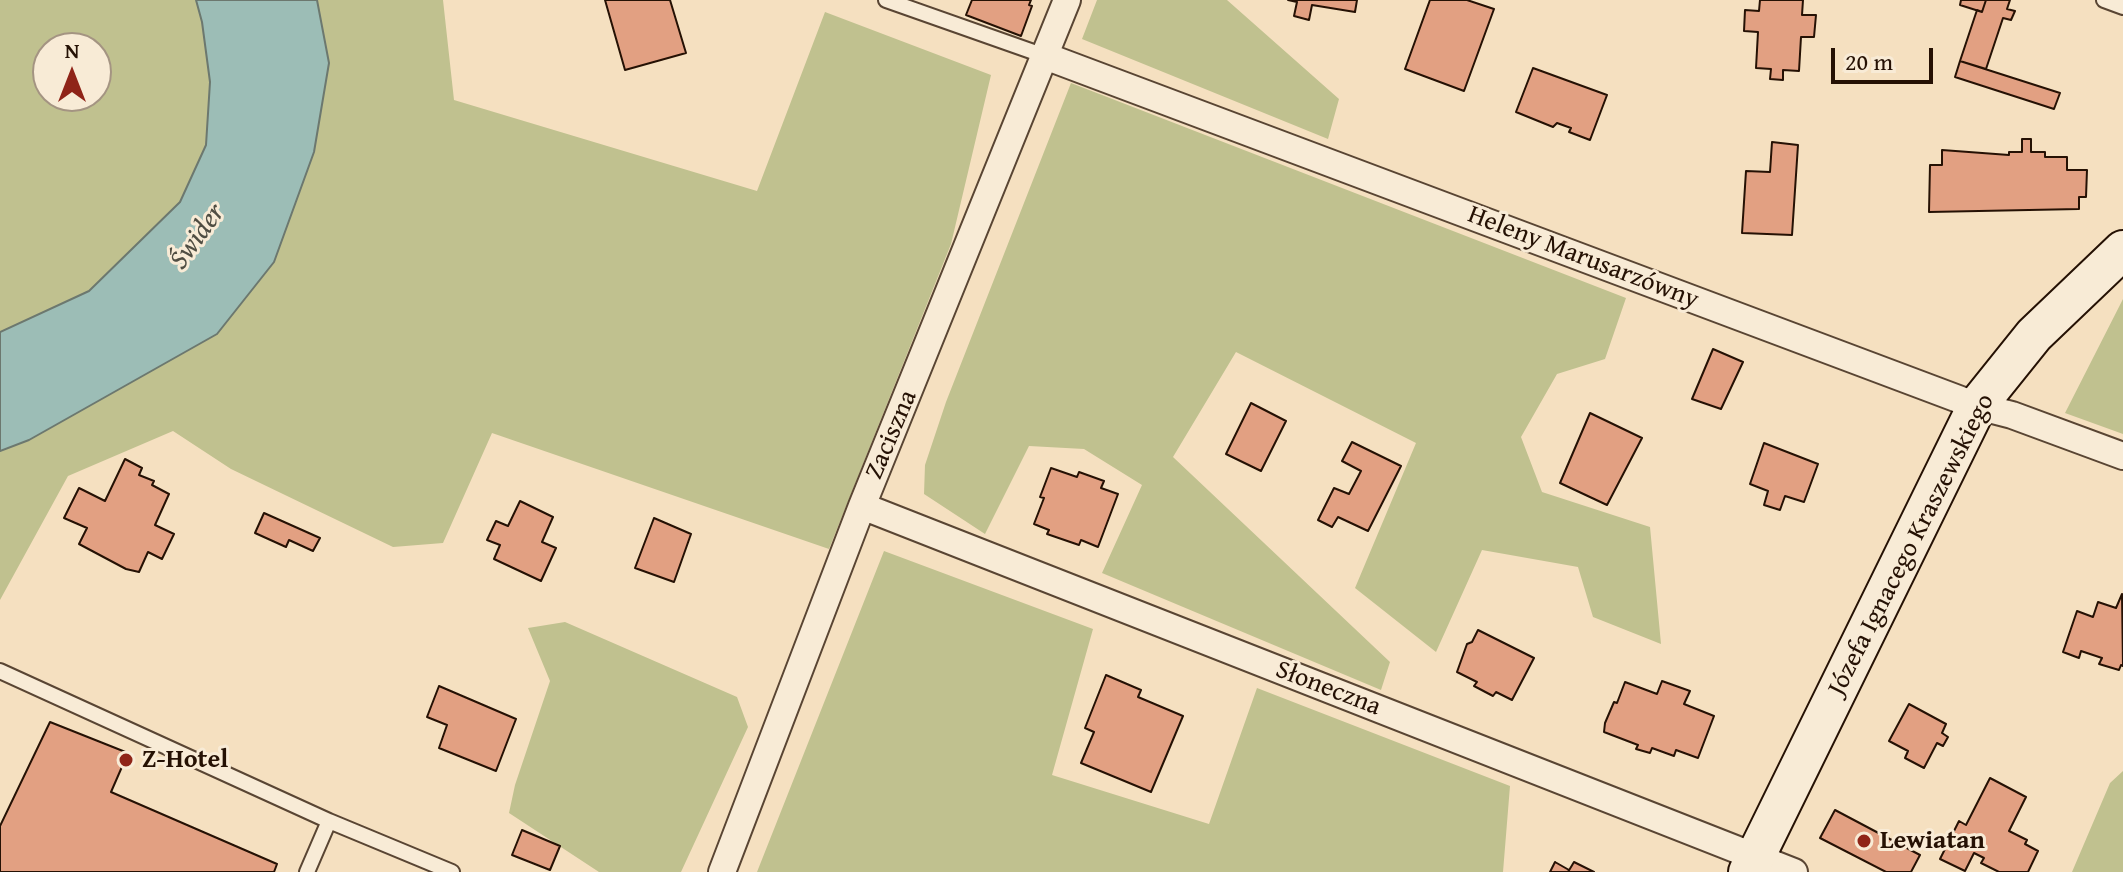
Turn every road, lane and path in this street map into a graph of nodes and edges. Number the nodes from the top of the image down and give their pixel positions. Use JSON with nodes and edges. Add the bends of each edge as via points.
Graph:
{"nodes":[{"id":1,"x":886,"y":0,"type":"edge"},
{"id":2,"x":1067,"y":0,"type":"edge"},
{"id":3,"x":2104,"y":0,"type":"edge"},
{"id":4,"x":2123,"y":7,"type":"edge"},
{"id":5,"x":1045,"y":56,"type":"junction"},
{"id":6,"x":2123,"y":250,"type":"edge"},
{"id":7,"x":1977,"y":406,"type":"junction"},
{"id":8,"x":2123,"y":456,"type":"edge"},
{"id":9,"x":862,"y":506,"type":"junction"},
{"id":10,"x":0,"y":671,"type":"edge"},
{"id":11,"x":329,"y":821,"type":"junction"},
{"id":12,"x":1752,"y":864,"type":"edge"},
{"id":13,"x":307,"y":872,"type":"edge"},
{"id":14,"x":452,"y":872,"type":"edge"},
{"id":15,"x":722,"y":872,"type":"edge"},
{"id":16,"x":1794,"y":872,"type":"edge"}],
"edges":[{"from":1,"to":5,"type":"lane"},
{"from":2,"to":5,"type":"street","name":"Zaciszna"},
{"from":3,"to":4,"type":"lane"},
{"from":5,"to":7,"type":"street","name":"Heleny Marusarzówny"},
{"from":5,"to":9,"type":"street","name":"Zaciszna"},
{"from":6,"to":7,"type":"street","name":"Józefa Ignacego Kraszewskiego","via":[[2034,335]]},
{"from":7,"to":8,"type":"street","name":"Heleny Marusarzówny"},
{"from":7,"to":12,"type":"street","name":"Józefa Ignacego Kraszewskiego"},
{"from":9,"to":12,"type":"street","name":"Słoneczna"},
{"from":9,"to":15,"type":"street","name":"Zaciszna"},
{"from":10,"to":11,"type":"lane"},
{"from":11,"to":13,"type":"lane"},
{"from":11,"to":14,"type":"lane"},
{"from":12,"to":16,"type":"street","name":"Słoneczna"}]}
